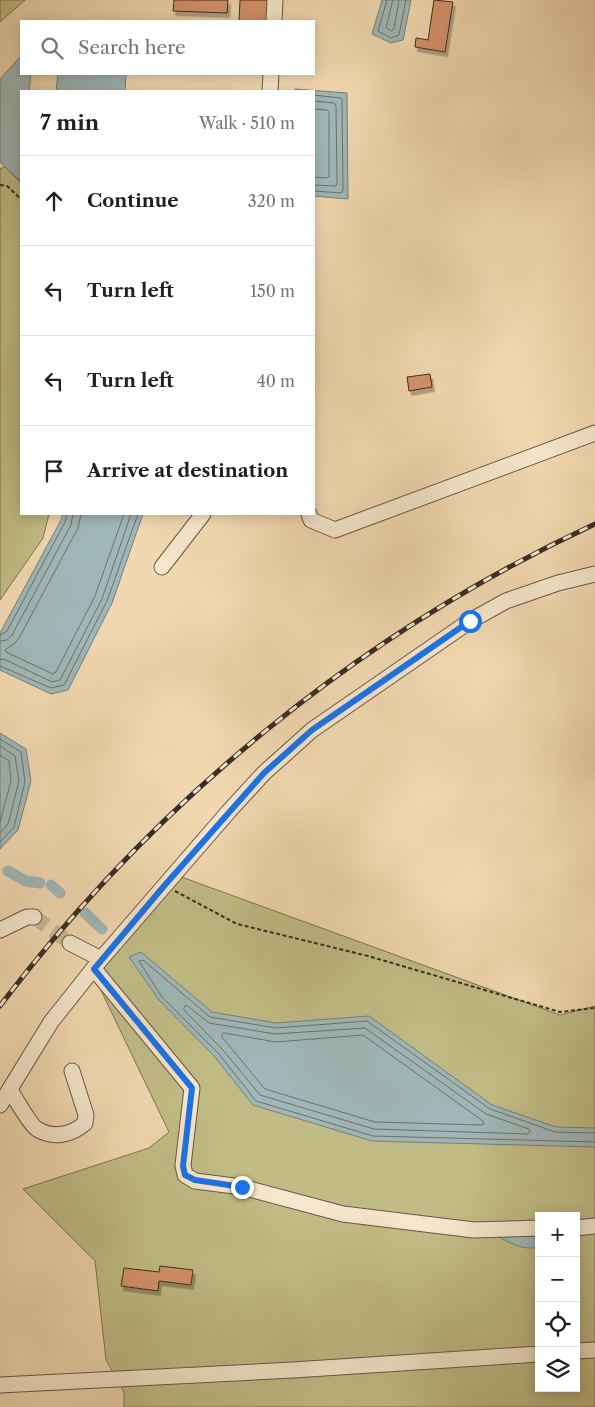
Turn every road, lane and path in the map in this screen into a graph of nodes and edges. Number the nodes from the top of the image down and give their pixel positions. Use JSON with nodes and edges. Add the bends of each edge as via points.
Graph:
{"nodes":[{"id":1,"x":275,"y":0,"type":"edge"},
{"id":2,"x":274,"y":20,"type":"edge"},
{"id":3,"x":271,"y":75,"type":"edge"},
{"id":4,"x":270,"y":90,"type":"edge"},
{"id":5,"x":0,"y":185,"type":"edge"},
{"id":6,"x":20,"y":197,"type":"edge"},
{"id":7,"x":595,"y":433,"type":"edge"},
{"id":8,"x":202,"y":515,"type":"edge"},
{"id":9,"x":310,"y":515,"type":"edge"},
{"id":10,"x":162,"y":567,"type":"dead end"},
{"id":11,"x":595,"y":574,"type":"edge"},
{"id":12,"x":164,"y":886,"type":"junction"},
{"id":13,"x":34,"y":917,"type":"dead end"},
{"id":14,"x":0,"y":930,"type":"edge"},
{"id":15,"x":70,"y":942,"type":"tunnel mouth"},
{"id":16,"x":98,"y":964,"type":"junction"},
{"id":17,"x":595,"y":1008,"type":"edge"},
{"id":18,"x":72,"y":1071,"type":"dead end"},
{"id":19,"x":10,"y":1090,"type":"junction"},
{"id":20,"x":0,"y":1105,"type":"edge"},
{"id":21,"x":595,"y":1226,"type":"edge"},
{"id":22,"x":535,"y":1228,"type":"edge"},
{"id":23,"x":580,"y":1228,"type":"edge"},
{"id":24,"x":595,"y":1350,"type":"edge"},
{"id":25,"x":580,"y":1351,"type":"edge"},
{"id":26,"x":535,"y":1354,"type":"edge"},
{"id":27,"x":0,"y":1385,"type":"edge"}],
"edges":[{"from":1,"to":2,"type":"street"},
{"from":3,"to":4,"type":"street"},
{"from":5,"to":6,"type":"path","via":[[7,186]]},
{"from":7,"to":9,"type":"street","via":[[335,530],[311,520]]},
{"from":8,"to":10,"type":"street"},
{"from":11,"to":12,"type":"street","via":[[558,583],[491,609],[312,730],[264,773]]},
{"from":12,"to":16,"type":"street"},
{"from":12,"to":17,"type":"path","via":[[237,924],[368,956],[560,1012]]},
{"from":13,"to":14,"type":"street"},
{"from":15,"to":16,"type":"street"},
{"from":16,"to":19,"type":"street","via":[[51,1022]]},
{"from":16,"to":22,"type":"street","via":[[192,1088],[183,1166],[185,1175],[343,1214],[474,1230]]},
{"from":18,"to":19,"type":"street","via":[[86,1115],[85,1123],[77,1130],[55,1136],[36,1129]]},
{"from":19,"to":20,"type":"street"},
{"from":21,"to":23,"type":"street"},
{"from":24,"to":25,"type":"street"},
{"from":26,"to":27,"type":"street"}]}
